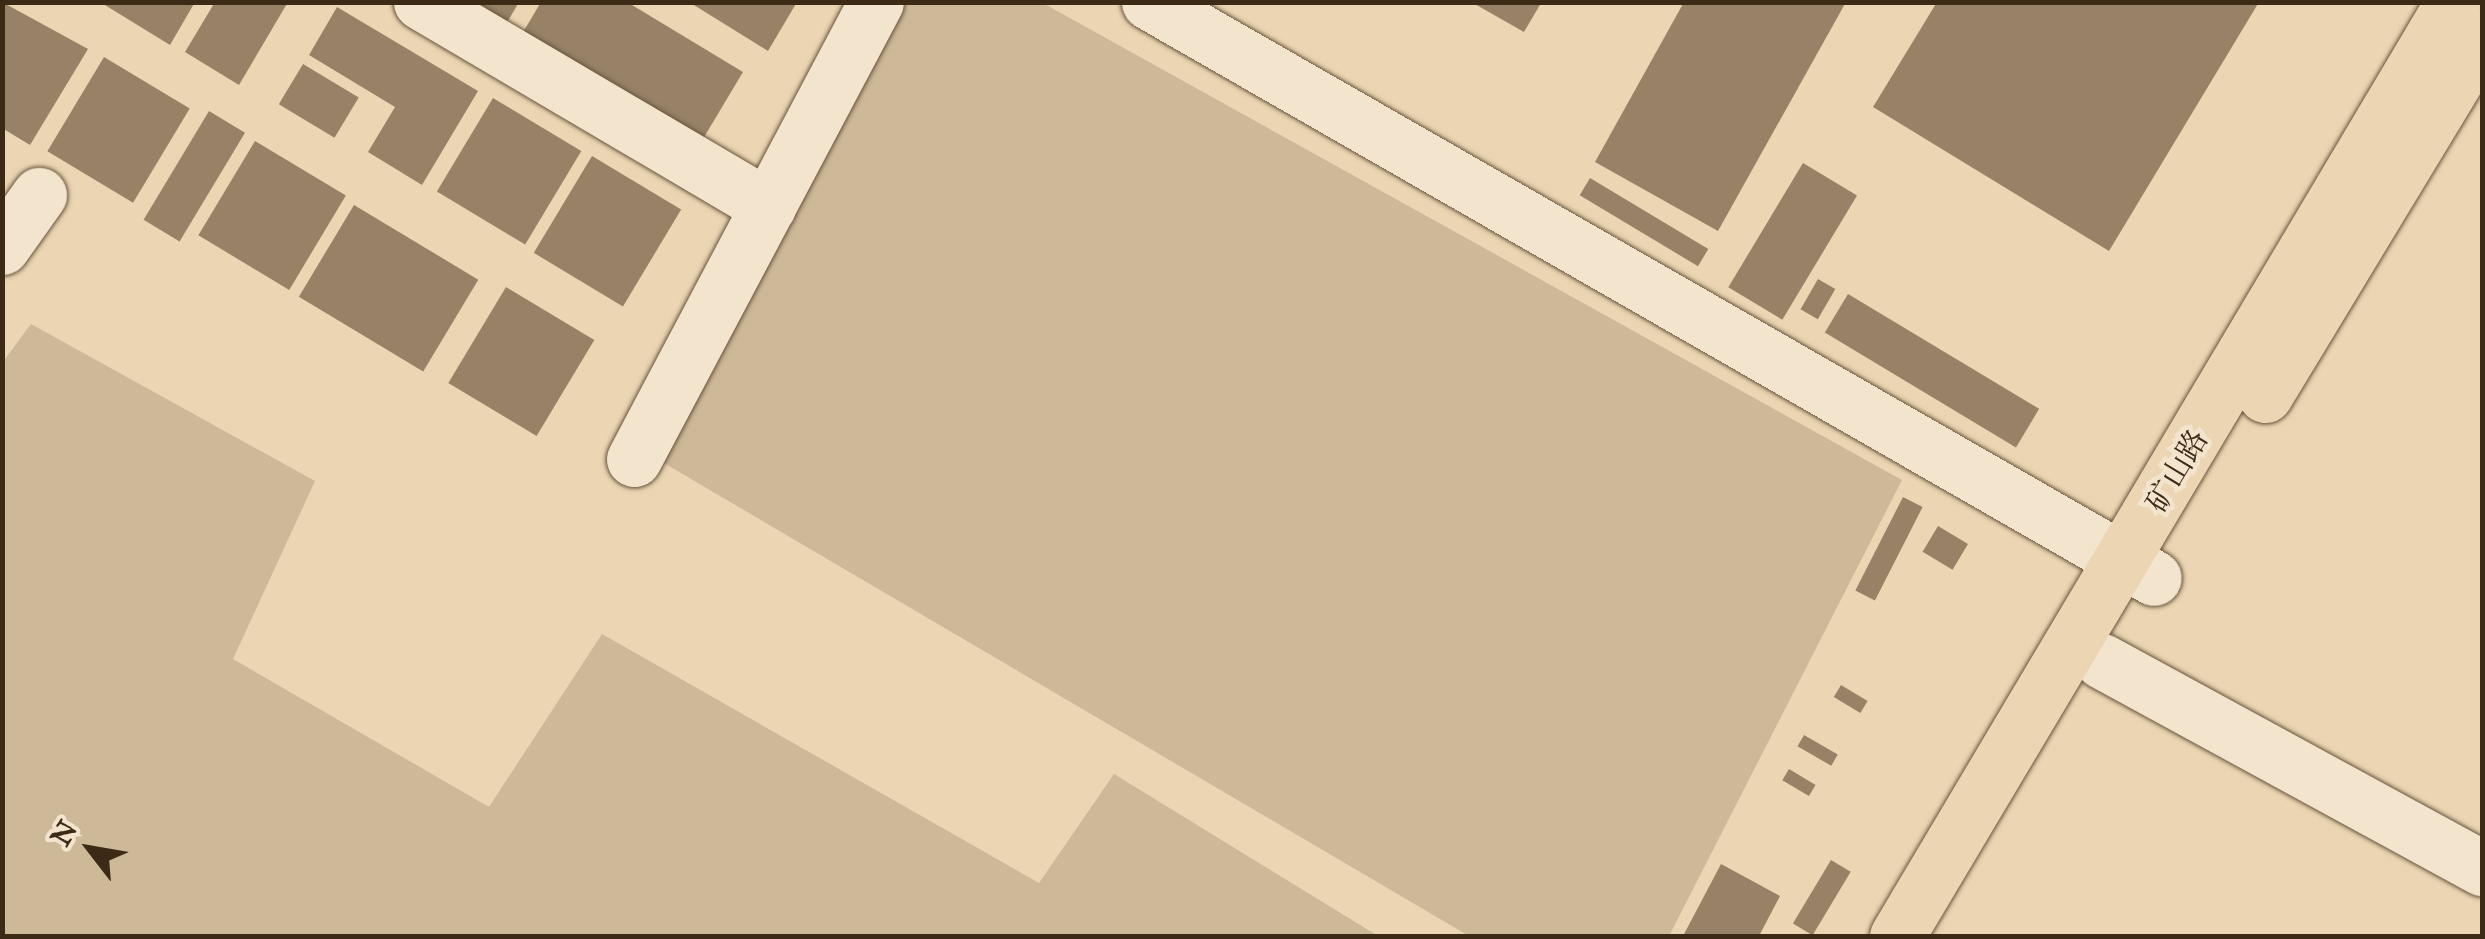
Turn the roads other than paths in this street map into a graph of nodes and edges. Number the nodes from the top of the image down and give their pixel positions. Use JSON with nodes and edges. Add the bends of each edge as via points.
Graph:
{"nodes":[{"id":1,"x":420,"y":2,"type":"edge"},
{"id":2,"x":876,"y":2,"type":"edge"},
{"id":3,"x":1149,"y":2,"type":"edge"},
{"id":4,"x":2453,"y":2,"type":"edge"},
{"id":5,"x":2482,"y":37,"type":"edge"},
{"id":6,"x":39,"y":195,"type":"dead end"},
{"id":7,"x":768,"y":206,"type":"junction"},
{"id":8,"x":2,"y":246,"type":"edge"},
{"id":9,"x":634,"y":459,"type":"dead end"},
{"id":10,"x":2139,"y":569,"type":"junction"},
{"id":11,"x":2102,"y":661,"type":"junction"},
{"id":12,"x":2482,"y":868,"type":"edge"},
{"id":13,"x":1897,"y":936,"type":"edge"},
{"id":14,"x":1938,"y":936,"type":"edge"}],
"edges":[{"from":1,"to":7,"type":"street"},
{"from":2,"to":7,"type":"street"},
{"from":3,"to":10,"type":"street"},
{"from":4,"to":10,"type":"main road","name":"矿山路"},
{"from":5,"to":10,"type":"main road","name":"矿山路"},
{"from":6,"to":8,"type":"street"},
{"from":7,"to":9,"type":"street"},
{"from":10,"to":11,"type":"main road","name":"矿山路"},
{"from":10,"to":13,"type":"main road","name":"矿山路"},
{"from":11,"to":12,"type":"street"},
{"from":11,"to":14,"type":"main road","name":"矿山路"}]}
